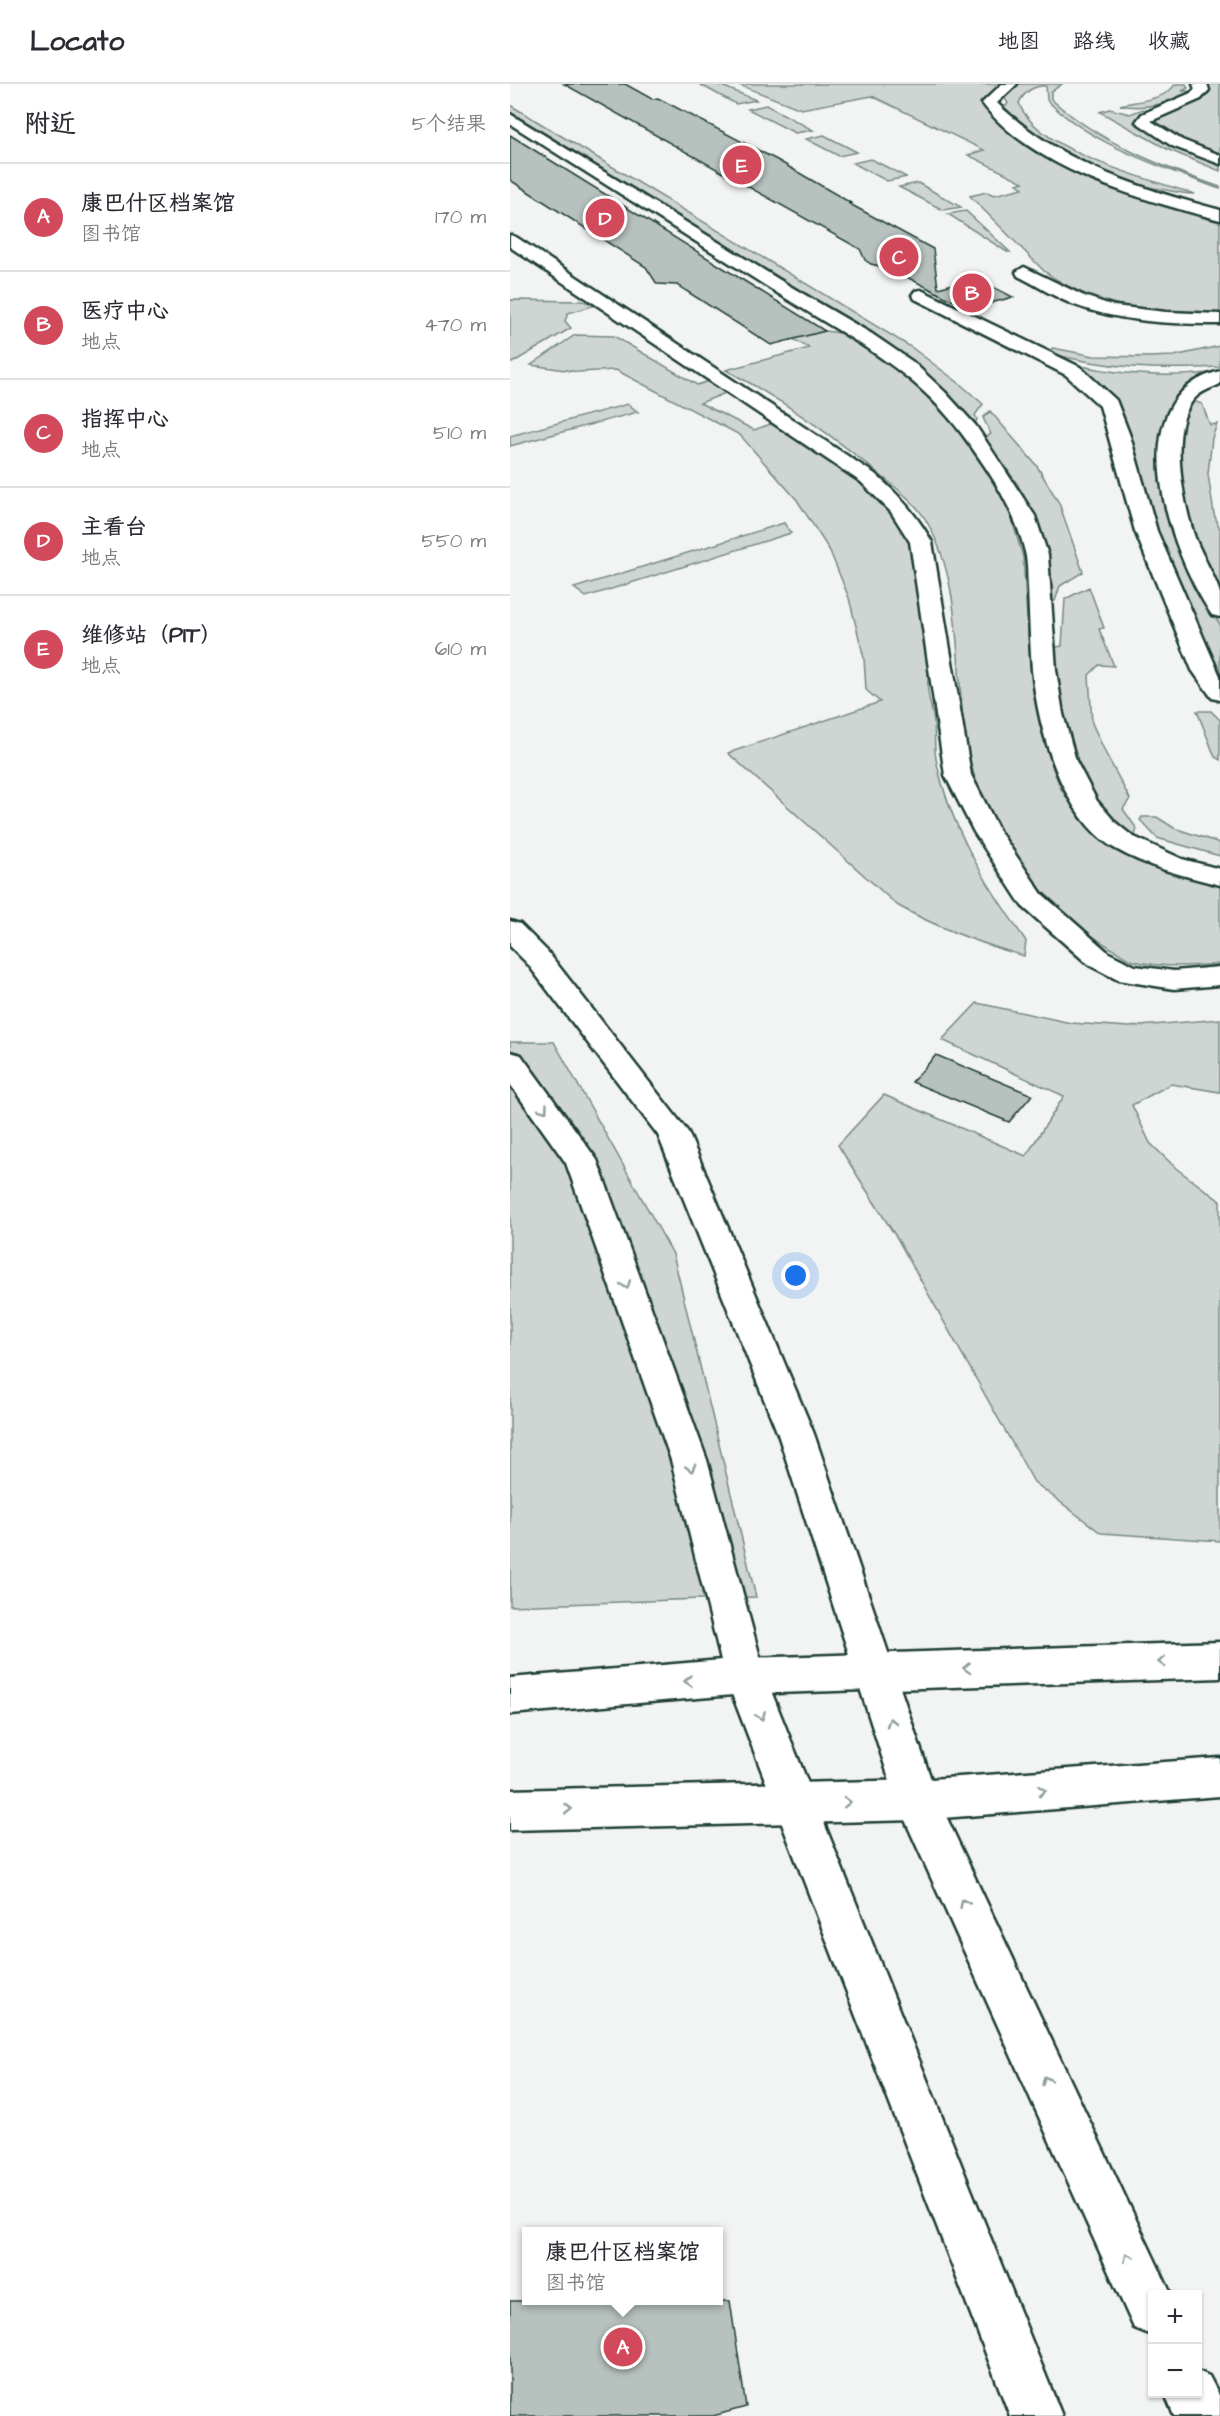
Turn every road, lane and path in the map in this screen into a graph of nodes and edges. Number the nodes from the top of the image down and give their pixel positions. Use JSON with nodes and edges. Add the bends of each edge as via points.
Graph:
{"nodes":[{"id":1,"x":1010,"y":84,"type":"edge"},
{"id":2,"x":1200,"y":84,"type":"edge"},
{"id":3,"x":510,"y":118,"type":"edge"},
{"id":4,"x":1220,"y":159,"type":"edge"},
{"id":5,"x":1220,"y":215,"type":"edge"},
{"id":6,"x":510,"y":240,"type":"edge"},
{"id":7,"x":1024,"y":272,"type":"dead end"},
{"id":8,"x":921,"y":295,"type":"dead end"},
{"id":9,"x":1220,"y":319,"type":"edge"},
{"id":10,"x":1220,"y":377,"type":"edge"},
{"id":11,"x":1220,"y":610,"type":"edge"},
{"id":12,"x":1220,"y":693,"type":"edge"},
{"id":13,"x":1220,"y":877,"type":"edge"},
{"id":14,"x":510,"y":930,"type":"edge"},
{"id":15,"x":524,"y":961,"type":"edge"},
{"id":16,"x":1220,"y":976,"type":"edge"},
{"id":17,"x":510,"y":1062,"type":"edge"},
{"id":18,"x":1220,"y":1660,"type":"edge"},
{"id":19,"x":875,"y":1670,"type":"junction"},
{"id":20,"x":744,"y":1676,"type":"junction"},
{"id":21,"x":510,"y":1696,"type":"edge"},
{"id":22,"x":1220,"y":1778,"type":"edge"},
{"id":23,"x":917,"y":1800,"type":"junction"},
{"id":24,"x":796,"y":1803,"type":"junction"},
{"id":25,"x":510,"y":1810,"type":"edge"},
{"id":26,"x":1148,"y":2301,"type":"edge"},
{"id":27,"x":1193,"y":2398,"type":"edge"},
{"id":28,"x":1036,"y":2416,"type":"edge"},
{"id":29,"x":1202,"y":2416,"type":"edge"}],
"edges":[{"from":1,"to":5,"type":"street","via":[[988,103],[1027,137],[1064,161],[1139,191]]},
{"from":2,"to":4,"type":"street","via":[[1202,90],[1196,96],[1143,122]]},
{"from":3,"to":13,"type":"street","via":[[866,338],[907,366],[938,396],[969,430],[1025,516],[1037,555],[1043,661],[1051,714],[1064,761],[1086,804],[1107,830],[1123,842],[1173,865]]},
{"from":6,"to":16,"type":"street","via":[[868,478],[887,495],[910,520],[921,542],[958,775],[987,832],[1032,900],[1100,959],[1128,974],[1174,980]]},
{"from":7,"to":9,"type":"street","via":[[1078,300],[1128,314]]},
{"from":8,"to":12,"type":"street","via":[[1073,371],[1109,404],[1146,531],[1204,670]]},
{"from":10,"to":11,"type":"street","via":[[1185,397],[1174,424],[1167,459],[1173,500],[1187,548]]},
{"from":14,"to":15,"type":"street"},
{"from":15,"to":19,"type":"street","via":[[672,1132],[796,1434]]},
{"from":17,"to":20,"type":"street","one_way":true,"via":[[581,1160],[689,1460]]},
{"from":18,"to":19,"type":"street","one_way":true},
{"from":19,"to":20,"type":"street"},
{"from":23,"to":19,"type":"street","one_way":true},
{"from":20,"to":21,"type":"street","one_way":true},
{"from":20,"to":24,"type":"street","one_way":true},
{"from":23,"to":22,"type":"street","one_way":true},
{"from":24,"to":23,"type":"street","one_way":true},
{"from":26,"to":23,"type":"street","one_way":true},
{"from":25,"to":24,"type":"street","one_way":true},
{"from":24,"to":28,"type":"street"},
{"from":27,"to":29,"type":"street"}]}
